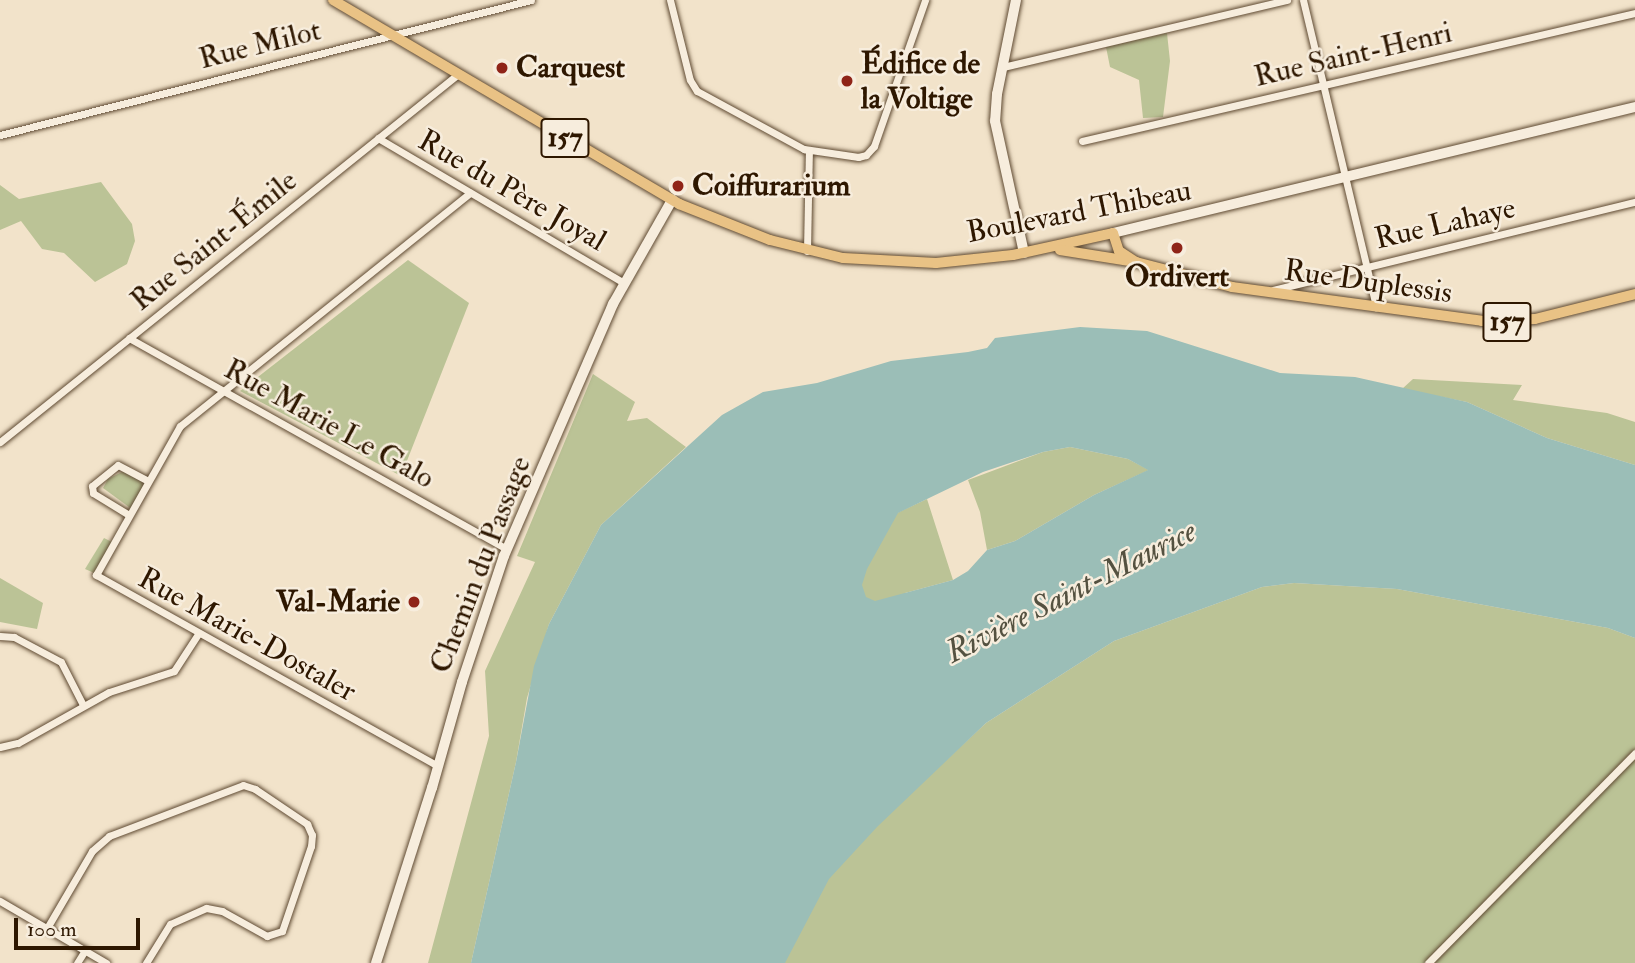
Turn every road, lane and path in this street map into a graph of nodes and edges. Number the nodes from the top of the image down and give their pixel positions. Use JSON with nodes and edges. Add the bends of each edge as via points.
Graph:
{"nodes":[{"id":1,"x":333,"y":0,"type":"edge"},
{"id":2,"x":531,"y":0,"type":"edge"},
{"id":3,"x":670,"y":0,"type":"edge"},
{"id":4,"x":925,"y":0,"type":"edge"},
{"id":5,"x":1016,"y":0,"type":"edge"},
{"id":6,"x":1287,"y":0,"type":"edge"},
{"id":7,"x":1303,"y":0,"type":"edge"},
{"id":8,"x":1635,"y":13,"type":"edge"},
{"id":9,"x":390,"y":35,"type":"junction"},
{"id":10,"x":1003,"y":67,"type":"junction"},
{"id":11,"x":457,"y":75,"type":"junction"},
{"id":12,"x":1323,"y":85,"type":"junction"},
{"id":13,"x":1635,"y":107,"type":"edge"},
{"id":14,"x":0,"y":135,"type":"edge"},
{"id":15,"x":378,"y":138,"type":"junction"},
{"id":16,"x":1082,"y":141,"type":"dead end"},
{"id":17,"x":809,"y":151,"type":"junction"},
{"id":18,"x":1346,"y":179,"type":"junction"},
{"id":19,"x":470,"y":193,"type":"junction"},
{"id":20,"x":672,"y":200,"type":"junction"},
{"id":21,"x":1635,"y":202,"type":"edge"},
{"id":22,"x":1113,"y":233,"type":"junction"},
{"id":23,"x":1050,"y":248,"type":"junction"},
{"id":24,"x":807,"y":251,"type":"junction"},
{"id":25,"x":1024,"y":253,"type":"junction"},
{"id":26,"x":1136,"y":262,"type":"junction"},
{"id":27,"x":1366,"y":266,"type":"junction"},
{"id":28,"x":624,"y":282,"type":"junction"},
{"id":29,"x":1265,"y":293,"type":"junction"},
{"id":30,"x":1635,"y":294,"type":"edge"},
{"id":31,"x":1376,"y":307,"type":"junction"},
{"id":32,"x":129,"y":338,"type":"junction"},
{"id":33,"x":222,"y":392,"type":"junction"},
{"id":34,"x":0,"y":442,"type":"edge"},
{"id":35,"x":148,"y":481,"type":"junction"},
{"id":36,"x":129,"y":515,"type":"junction"},
{"id":37,"x":507,"y":549,"type":"junction"},
{"id":38,"x":198,"y":634,"type":"junction"},
{"id":39,"x":0,"y":636,"type":"edge"},
{"id":40,"x":83,"y":705,"type":"junction"},
{"id":41,"x":0,"y":747,"type":"edge"},
{"id":42,"x":1635,"y":753,"type":"edge"},
{"id":43,"x":439,"y":766,"type":"junction"},
{"id":44,"x":0,"y":901,"type":"edge"},
{"id":45,"x":47,"y":929,"type":"junction"},
{"id":46,"x":85,"y":950,"type":"junction"},
{"id":47,"x":77,"y":963,"type":"edge"},
{"id":48,"x":106,"y":963,"type":"edge"},
{"id":49,"x":146,"y":963,"type":"edge"},
{"id":50,"x":376,"y":963,"type":"edge"},
{"id":51,"x":1429,"y":963,"type":"edge"}],
"edges":[{"from":1,"to":9,"type":"main road","name":"Boulevard Thibeau","number":"157"},
{"from":2,"to":9,"type":"street","name":"Rue Milot"},
{"from":3,"to":17,"type":"street","via":[[694,89]]},
{"from":4,"to":17,"type":"street","via":[[872,149],[858,157]]},
{"from":5,"to":10,"type":"street"},
{"from":6,"to":10,"type":"street"},
{"from":7,"to":12,"type":"street"},
{"from":8,"to":12,"type":"street","name":"Rue Saint-Henri"},
{"from":9,"to":11,"type":"main road","name":"Boulevard Thibeau","number":"157"},
{"from":9,"to":14,"type":"street","name":"Rue Milot"},
{"from":10,"to":25,"type":"street","via":[[995,121]]},
{"from":11,"to":15,"type":"street","name":"Rue Saint-Émile"},
{"from":11,"to":20,"type":"main road","name":"Boulevard Thibeau","number":"157"},
{"from":12,"to":16,"type":"street","name":"Rue Saint-Henri"},
{"from":12,"to":18,"type":"street"},
{"from":13,"to":18,"type":"street","name":"Boulevard Thibeau"},
{"from":15,"to":19,"type":"street","name":"Rue du Père Joyal"},
{"from":15,"to":32,"type":"street","name":"Rue Saint-Émile"},
{"from":17,"to":24,"type":"street"},
{"from":18,"to":22,"type":"street","name":"Boulevard Thibeau"},
{"from":18,"to":27,"type":"street"},
{"from":19,"to":28,"type":"street","name":"Rue du Père Joyal"},
{"from":19,"to":33,"type":"street","name":"Rue Marie-Dostaler"},
{"from":20,"to":24,"type":"main road","name":"Boulevard Thibeau","number":"157","via":[[730,226]]},
{"from":20,"to":28,"type":"street","name":"Chemin du Passage"},
{"from":21,"to":27,"type":"street","name":"Rue Lahaye"},
{"from":22,"to":23,"type":"main road","name":"Boulevard Thibeau","number":"157"},
{"from":22,"to":26,"type":"main road","via":[[1121,253]]},
{"from":23,"to":25,"type":"main road","name":"Boulevard Thibeau","number":"157"},
{"from":23,"to":26,"type":"main road","name":"Rue Duplessis","number":"157"},
{"from":24,"to":25,"type":"main road","name":"Boulevard Thibeau","number":"157","via":[[904,263]]},
{"from":26,"to":29,"type":"main road","name":"Rue Duplessis","number":"157"},
{"from":27,"to":29,"type":"street","name":"Rue Lahaye"},
{"from":27,"to":31,"type":"street"},
{"from":28,"to":37,"type":"street","name":"Chemin du Passage"},
{"from":29,"to":31,"type":"main road","name":"Rue Duplessis","number":"157"},
{"from":30,"to":31,"type":"main road","name":"Rue Duplessis","number":"157","via":[[1513,322]]},
{"from":32,"to":33,"type":"street","name":"Rue Marie Le Galo"},
{"from":32,"to":34,"type":"street","name":"Rue Saint-Émile"},
{"from":33,"to":35,"type":"street","name":"Rue Marie-Dostaler","via":[[180,426]]},
{"from":33,"to":37,"type":"street","name":"Rue Marie Le Galo"},
{"from":35,"to":36,"type":"street","name":"Rue Marie-Dostaler"},
{"from":35,"to":36,"type":"street","via":[[118,465],[92,486],[93,493]]},
{"from":36,"to":38,"type":"street","name":"Rue Marie-Dostaler","via":[[97,578]]},
{"from":37,"to":43,"type":"street","name":"Chemin du Passage","via":[[457,696]]},
{"from":38,"to":40,"type":"street","via":[[174,671],[137,681]]},
{"from":38,"to":43,"type":"street","name":"Rue Marie-Dostaler"},
{"from":39,"to":40,"type":"street","via":[[14,637],[63,664]]},
{"from":40,"to":41,"type":"street","via":[[18,743]]},
{"from":42,"to":51,"type":"street"},
{"from":43,"to":50,"type":"street","name":"Chemin du Passage"},
{"from":44,"to":45,"type":"street"},
{"from":45,"to":46,"type":"street"},
{"from":45,"to":49,"type":"street","via":[[92,851],[109,836],[243,785],[304,821],[312,835],[311,846],[282,931],[267,936],[222,911],[206,908],[170,924]]},
{"from":46,"to":47,"type":"street"},
{"from":46,"to":48,"type":"street"}]}
